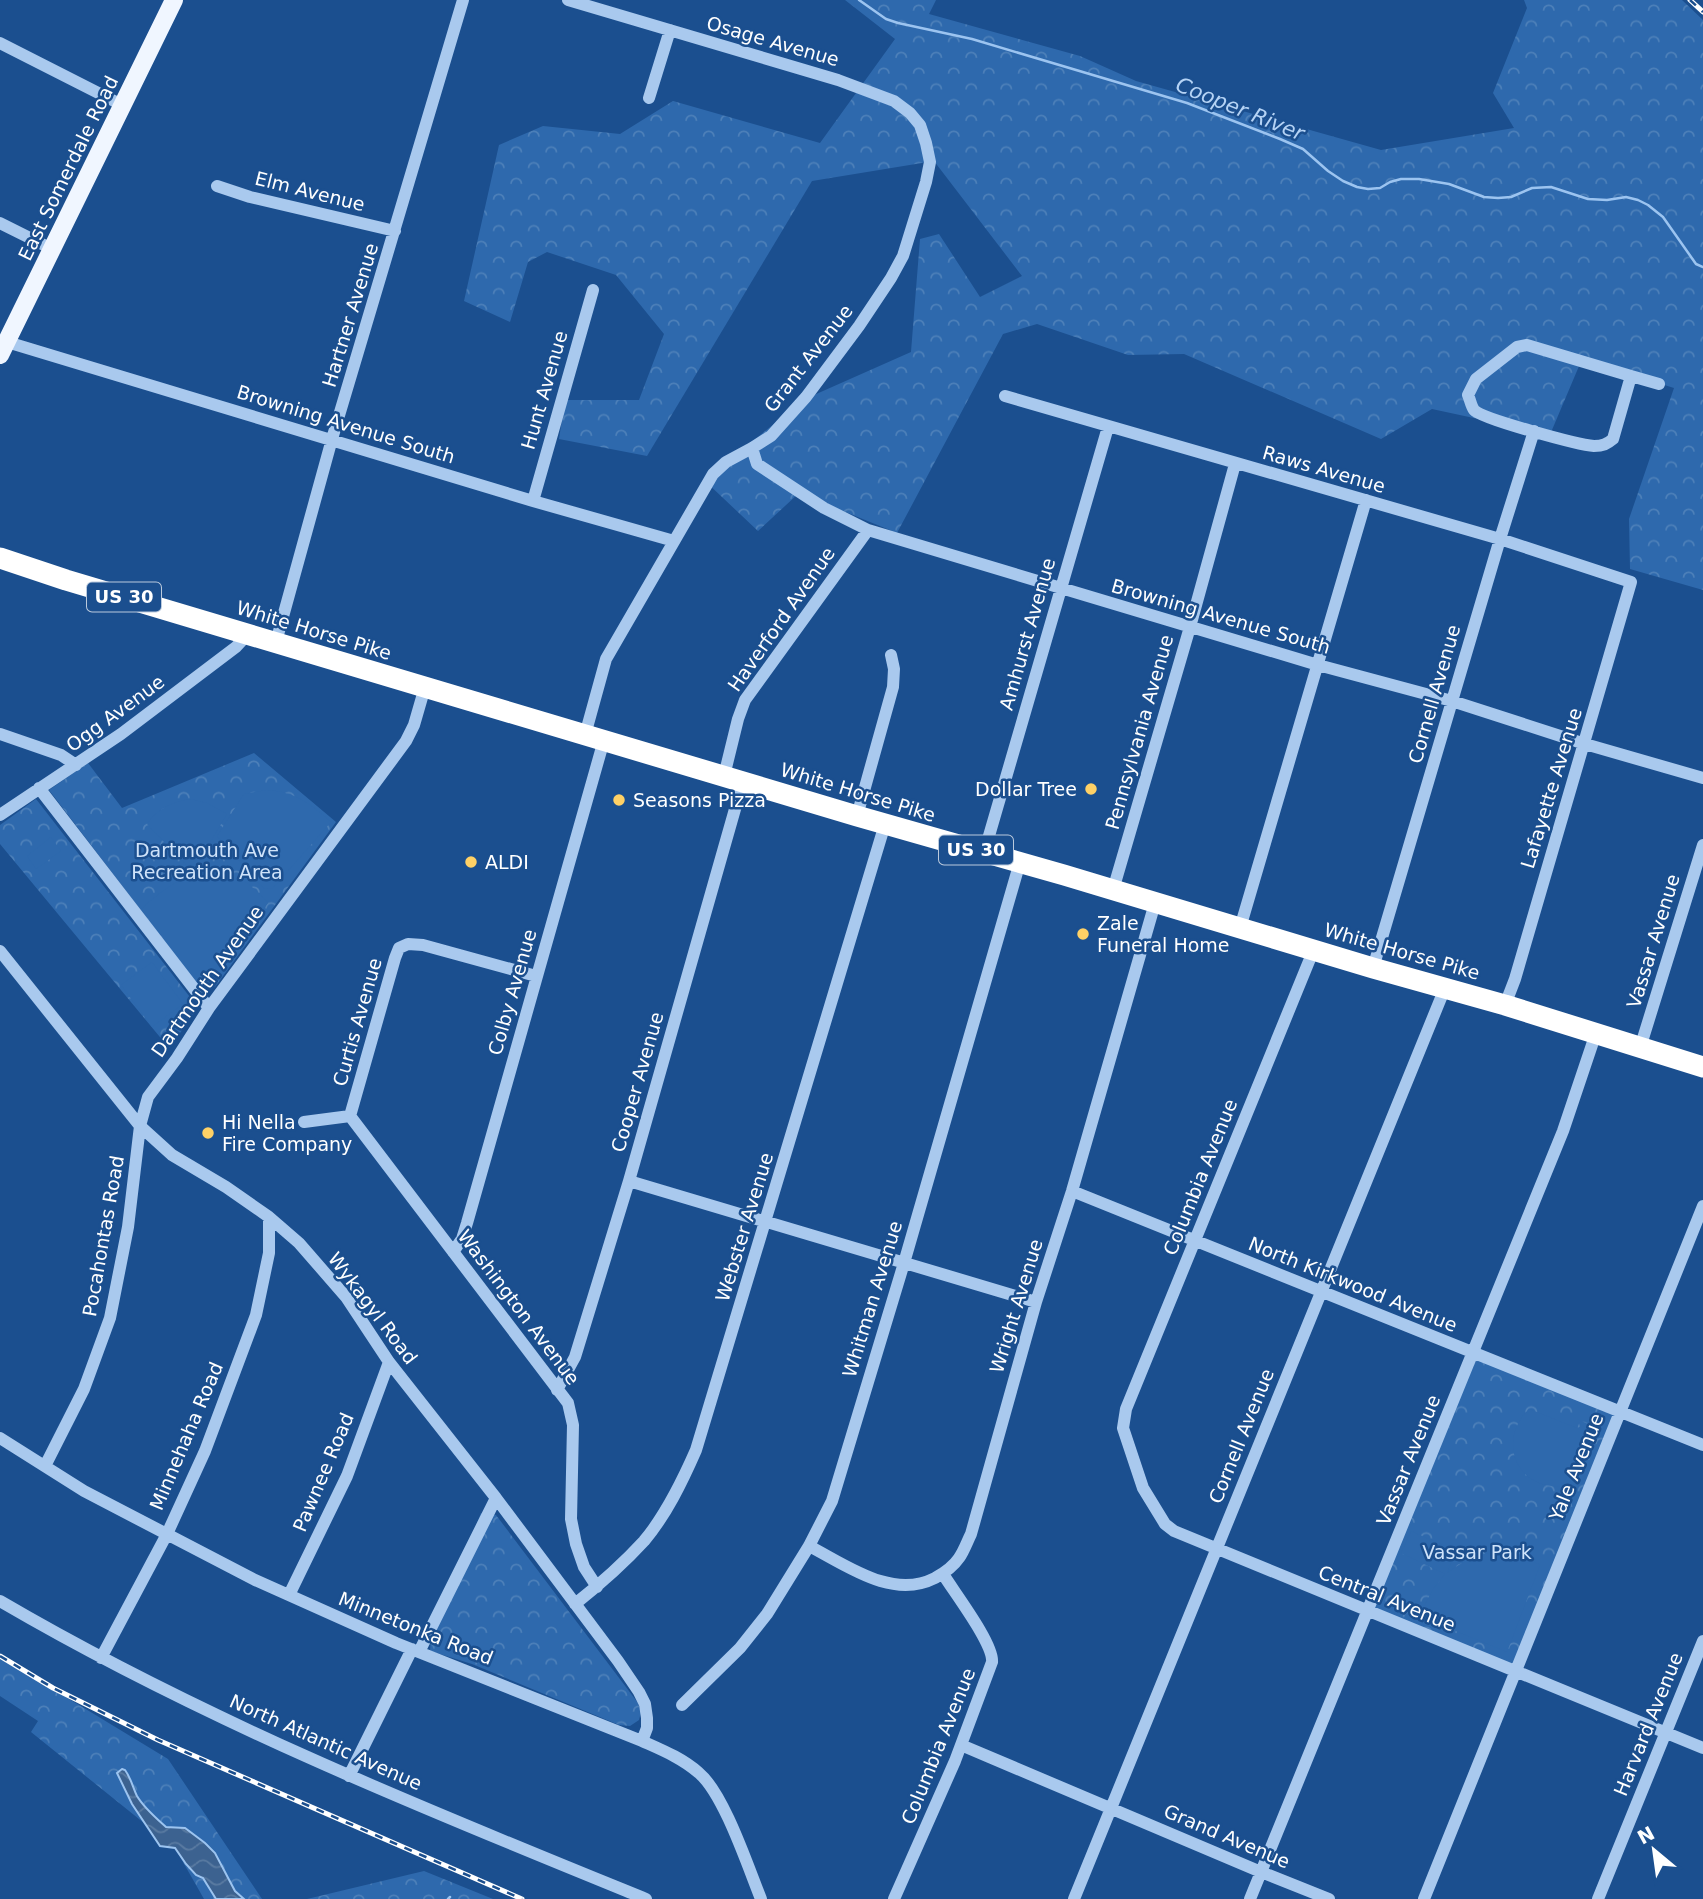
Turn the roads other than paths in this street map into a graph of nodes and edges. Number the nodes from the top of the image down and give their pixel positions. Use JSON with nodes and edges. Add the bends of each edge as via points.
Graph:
{"nodes":[{"id":1,"x":174,"y":0,"type":"edge"},
{"id":2,"x":463,"y":0,"type":"edge"},
{"id":3,"x":568,"y":0,"type":"edge"},
{"id":4,"x":670,"y":30,"type":"junction"},
{"id":5,"x":0,"y":43,"type":"edge"},
{"id":6,"x":649,"y":98,"type":"dead end"},
{"id":7,"x":122,"y":105,"type":"junction"},
{"id":8,"x":930,"y":162,"type":"joint"},
{"id":9,"x":217,"y":186,"type":"dead end"},
{"id":10,"x":0,"y":223,"type":"edge"},
{"id":11,"x":395,"y":231,"type":"junction"},
{"id":12,"x":52,"y":248,"type":"junction"},
{"id":13,"x":593,"y":290,"type":"dead end"},
{"id":14,"x":3,"y":349,"type":"edge"},
{"id":15,"x":1631,"y":376,"type":"junction"},
{"id":16,"x":1659,"y":383,"type":"dead end"},
{"id":17,"x":1005,"y":396,"type":"dead end"},
{"id":18,"x":1108,"y":427,"type":"junction"},
{"id":19,"x":1534,"y":431,"type":"junction"},
{"id":20,"x":332,"y":439,"type":"junction"},
{"id":21,"x":752,"y":448,"type":"junction"},
{"id":22,"x":1235,"y":464,"type":"junction"},
{"id":23,"x":1366,"y":500,"type":"junction"},
{"id":24,"x":533,"y":501,"type":"junction"},
{"id":25,"x":868,"y":530,"type":"junction"},
{"id":26,"x":1500,"y":539,"type":"junction"},
{"id":27,"x":674,"y":541,"type":"junction"},
{"id":28,"x":0,"y":558,"type":"edge"},
{"id":29,"x":1631,"y":582,"type":"joint"},
{"id":30,"x":1061,"y":589,"type":"junction"},
{"id":31,"x":1190,"y":627,"type":"junction"},
{"id":32,"x":248,"y":634,"type":"junction"},
{"id":33,"x":276,"y":642,"type":"junction"},
{"id":34,"x":891,"y":654,"type":"dead end"},
{"id":35,"x":1318,"y":665,"type":"junction"},
{"id":36,"x":425,"y":687,"type":"junction"},
{"id":37,"x":1452,"y":701,"type":"junction"},
{"id":38,"x":0,"y":734,"type":"edge"},
{"id":39,"x":594,"y":738,"type":"junction"},
{"id":40,"x":1585,"y":744,"type":"junction"},
{"id":41,"x":76,"y":765,"type":"junction"},
{"id":42,"x":733,"y":778,"type":"junction"},
{"id":43,"x":1703,"y":778,"type":"edge"},
{"id":44,"x":39,"y":788,"type":"junction"},
{"id":45,"x":0,"y":816,"type":"edge"},
{"id":46,"x":857,"y":816,"type":"junction"},
{"id":47,"x":885,"y":824,"type":"junction"},
{"id":48,"x":1703,"y":845,"type":"edge"},
{"id":49,"x":984,"y":853,"type":"junction"},
{"id":50,"x":1020,"y":862,"type":"junction"},
{"id":51,"x":1112,"y":890,"type":"junction"},
{"id":52,"x":1155,"y":903,"type":"junction"},
{"id":53,"x":1240,"y":928,"type":"junction"},
{"id":54,"x":1314,"y":950,"type":"junction"},
{"id":55,"x":0,"y":951,"type":"edge"},
{"id":56,"x":1373,"y":968,"type":"junction"},
{"id":57,"x":536,"y":976,"type":"junction"},
{"id":58,"x":1444,"y":988,"type":"junction"},
{"id":59,"x":1505,"y":1005,"type":"junction"},
{"id":60,"x":209,"y":1008,"type":"junction"},
{"id":61,"x":1596,"y":1033,"type":"junction"},
{"id":62,"x":1640,"y":1048,"type":"junction"},
{"id":63,"x":1703,"y":1067,"type":"edge"},
{"id":64,"x":350,"y":1116,"type":"junction"},
{"id":65,"x":304,"y":1122,"type":"dead end"},
{"id":66,"x":140,"y":1126,"type":"junction"},
{"id":67,"x":629,"y":1181,"type":"junction"},
{"id":68,"x":1072,"y":1191,"type":"junction"},
{"id":69,"x":1703,"y":1206,"type":"edge"},
{"id":70,"x":269,"y":1217,"type":"junction"},
{"id":71,"x":765,"y":1220,"type":"junction"},
{"id":72,"x":1195,"y":1241,"type":"junction"},
{"id":73,"x":453,"y":1252,"type":"junction"},
{"id":74,"x":904,"y":1263,"type":"junction"},
{"id":75,"x":1321,"y":1292,"type":"junction"},
{"id":76,"x":1036,"y":1302,"type":"junction"},
{"id":77,"x":1473,"y":1353,"type":"junction"},
{"id":78,"x":388,"y":1362,"type":"junction"},
{"id":79,"x":557,"y":1390,"type":"junction"},
{"id":80,"x":1619,"y":1411,"type":"junction"},
{"id":81,"x":1125,"y":1419,"type":"joint"},
{"id":82,"x":0,"y":1438,"type":"edge"},
{"id":83,"x":1703,"y":1445,"type":"edge"},
{"id":84,"x":46,"y":1466,"type":"junction"},
{"id":85,"x":496,"y":1497,"type":"junction"},
{"id":86,"x":167,"y":1534,"type":"junction"},
{"id":87,"x":809,"y":1546,"type":"junction"},
{"id":88,"x":1216,"y":1549,"type":"junction"},
{"id":89,"x":943,"y":1574,"type":"junction"},
{"id":90,"x":597,"y":1587,"type":"junction"},
{"id":91,"x":289,"y":1595,"type":"junction"},
{"id":92,"x":0,"y":1601,"type":"edge"},
{"id":93,"x":575,"y":1604,"type":"junction"},
{"id":94,"x":1367,"y":1611,"type":"junction"},
{"id":95,"x":1703,"y":1641,"type":"edge"},
{"id":96,"x":415,"y":1650,"type":"junction"},
{"id":97,"x":102,"y":1658,"type":"junction"},
{"id":98,"x":1516,"y":1670,"type":"junction"},
{"id":99,"x":682,"y":1705,"type":"dead end"},
{"id":100,"x":1666,"y":1732,"type":"junction"},
{"id":101,"x":642,"y":1741,"type":"junction"},
{"id":102,"x":961,"y":1745,"type":"junction"},
{"id":103,"x":1703,"y":1748,"type":"edge"},
{"id":104,"x":349,"y":1776,"type":"junction"},
{"id":105,"x":1111,"y":1808,"type":"junction"},
{"id":106,"x":1261,"y":1872,"type":"junction"},
{"id":107,"x":646,"y":1899,"type":"edge"},
{"id":108,"x":761,"y":1899,"type":"edge"},
{"id":109,"x":894,"y":1899,"type":"edge"},
{"id":110,"x":1074,"y":1899,"type":"edge"},
{"id":111,"x":1250,"y":1899,"type":"edge"},
{"id":112,"x":1329,"y":1899,"type":"edge"},
{"id":113,"x":1424,"y":1899,"type":"edge"},
{"id":114,"x":1598,"y":1899,"type":"edge"}],
"edges":[{"from":1,"to":7,"type":"main road","name":"East Somerdale Road"},
{"from":2,"to":11,"type":"street","name":"Hartner Avenue"},
{"from":3,"to":4,"type":"street","name":"Osage Avenue"},
{"from":4,"to":6,"type":"street"},
{"from":4,"to":8,"type":"street","name":"Osage Avenue","via":[[838,79],[894,101],[920,125]]},
{"from":5,"to":7,"type":"street"},
{"from":7,"to":12,"type":"main road","name":"East Somerdale Road"},
{"from":8,"to":21,"type":"street","name":"Grant Avenue","via":[[903,256],[891,278],[806,397],[771,436]]},
{"from":9,"to":11,"type":"street","name":"Elm Avenue"},
{"from":10,"to":12,"type":"street"},
{"from":11,"to":20,"type":"street","name":"Hartner Avenue"},
{"from":12,"to":14,"type":"main road","name":"East Somerdale Road"},
{"from":13,"to":24,"type":"street","name":"Hunt Avenue"},
{"from":14,"to":20,"type":"street","name":"Browning Avenue South"},
{"from":15,"to":16,"type":"street"},
{"from":15,"to":19,"type":"street","via":[[1614,439],[1606,445]]},
{"from":15,"to":19,"type":"street","via":[[1527,345],[1517,347],[1476,379],[1468,394],[1475,410]]},
{"from":17,"to":18,"type":"street","name":"Raws Avenue"},
{"from":18,"to":22,"type":"street","name":"Raws Avenue"},
{"from":18,"to":30,"type":"street","name":"Amhurst Avenue"},
{"from":19,"to":26,"type":"street","name":"Cornell Avenue"},
{"from":20,"to":24,"type":"street","name":"Browning Avenue South"},
{"from":20,"to":33,"type":"street","name":"Hartner Avenue"},
{"from":21,"to":25,"type":"street","name":"Browning Avenue South","via":[[757,464],[824,508]]},
{"from":21,"to":27,"type":"street","name":"Grant Avenue","via":[[713,474]]},
{"from":22,"to":23,"type":"street","name":"Raws Avenue"},
{"from":22,"to":31,"type":"street","name":"Pennsylvania Avenue"},
{"from":23,"to":26,"type":"street","name":"Raws Avenue"},
{"from":23,"to":35,"type":"street"},
{"from":24,"to":27,"type":"street","name":"Browning Avenue South"},
{"from":25,"to":30,"type":"street","name":"Browning Avenue South"},
{"from":25,"to":42,"type":"street","name":"Haverford Avenue","via":[[745,700],[738,719]]},
{"from":26,"to":29,"type":"street","name":"Raws Avenue"},
{"from":26,"to":37,"type":"street","name":"Cornell Avenue"},
{"from":27,"to":39,"type":"street","name":"Grant Avenue","via":[[606,659]]},
{"from":28,"to":32,"type":"highway","name":"White Horse Pike","number":"US 30"},
{"from":29,"to":40,"type":"street","name":"Lafayette Avenue"},
{"from":30,"to":31,"type":"street","name":"Browning Avenue South"},
{"from":30,"to":49,"type":"street","name":"Amhurst Avenue"},
{"from":31,"to":35,"type":"street","name":"Browning Avenue South"},
{"from":31,"to":51,"type":"street","name":"Pennsylvania Avenue"},
{"from":32,"to":33,"type":"highway","name":"White Horse Pike","number":"US 30"},
{"from":32,"to":41,"type":"street","name":"Ogg Avenue"},
{"from":33,"to":36,"type":"highway","name":"White Horse Pike","number":"US 30"},
{"from":34,"to":46,"type":"street","via":[[893,687]]},
{"from":35,"to":37,"type":"street","name":"Browning Avenue South"},
{"from":35,"to":53,"type":"street"},
{"from":36,"to":39,"type":"highway","name":"White Horse Pike","number":"US 30"},
{"from":36,"to":60,"type":"street","name":"Dartmouth Avenue","via":[[405,741]]},
{"from":37,"to":40,"type":"street","name":"Browning Avenue South"},
{"from":37,"to":56,"type":"street","name":"Cornell Avenue"},
{"from":38,"to":41,"type":"street","via":[[61,755]]},
{"from":39,"to":42,"type":"highway","name":"White Horse Pike","number":"US 30"},
{"from":39,"to":57,"type":"street","name":"Colby Avenue"},
{"from":40,"to":43,"type":"street","name":"Browning Avenue South"},
{"from":40,"to":59,"type":"street","name":"Lafayette Avenue"},
{"from":41,"to":44,"type":"street","name":"Ogg Avenue"},
{"from":42,"to":46,"type":"highway","name":"White Horse Pike","number":"US 30"},
{"from":42,"to":67,"type":"street","name":"Cooper Avenue"},
{"from":44,"to":45,"type":"street","name":"Ogg Avenue"},
{"from":44,"to":60,"type":"street"},
{"from":46,"to":47,"type":"highway","name":"White Horse Pike","number":"US 30"},
{"from":47,"to":49,"type":"highway","name":"White Horse Pike","number":"US 30"},
{"from":47,"to":71,"type":"street","name":"Webster Avenue"},
{"from":48,"to":62,"type":"street","name":"Vassar Avenue"},
{"from":49,"to":50,"type":"highway","name":"White Horse Pike","number":"US 30"},
{"from":50,"to":51,"type":"highway","name":"White Horse Pike","number":"US 30"},
{"from":50,"to":74,"type":"street","name":"Whitman Avenue"},
{"from":51,"to":52,"type":"highway","name":"White Horse Pike","number":"US 30"},
{"from":52,"to":53,"type":"highway","name":"White Horse Pike","number":"US 30"},
{"from":52,"to":68,"type":"street","name":"Wright Avenue"},
{"from":53,"to":54,"type":"highway","name":"White Horse Pike","number":"US 30"},
{"from":54,"to":56,"type":"highway","name":"White Horse Pike","number":"US 30"},
{"from":54,"to":72,"type":"street","name":"Columbia Avenue"},
{"from":55,"to":66,"type":"street","name":"Wykagyl Road"},
{"from":56,"to":58,"type":"highway","name":"White Horse Pike","number":"US 30"},
{"from":57,"to":64,"type":"street","name":"Curtis Avenue","via":[[423,945],[399,948]]},
{"from":57,"to":73,"type":"street","name":"Colby Avenue","via":[[467,1223]]},
{"from":58,"to":59,"type":"highway","name":"White Horse Pike","number":"US 30"},
{"from":58,"to":75,"type":"street","name":"Cornell Avenue"},
{"from":59,"to":61,"type":"highway","name":"White Horse Pike","number":"US 30"},
{"from":60,"to":66,"type":"street","name":"Dartmouth Avenue","via":[[148,1097]]},
{"from":61,"to":62,"type":"highway","name":"White Horse Pike","number":"US 30"},
{"from":61,"to":77,"type":"street","name":"Vassar Avenue","via":[[1563,1131]]},
{"from":62,"to":63,"type":"highway","name":"White Horse Pike","number":"US 30"},
{"from":64,"to":65,"type":"street"},
{"from":64,"to":73,"type":"street","name":"Washington Avenue"},
{"from":66,"to":70,"type":"street","name":"Wykagyl Road","via":[[172,1155]]},
{"from":66,"to":84,"type":"street","name":"Pocahontas Road","via":[[128,1227],[110,1318],[84,1389]]},
{"from":67,"to":71,"type":"street"},
{"from":67,"to":79,"type":"street","name":"Cooper Avenue","via":[[575,1357]]},
{"from":68,"to":72,"type":"street","name":"North Kirkwood Avenue"},
{"from":68,"to":76,"type":"street","name":"Wright Avenue"},
{"from":69,"to":80,"type":"street","name":"Yale Avenue"},
{"from":70,"to":78,"type":"street","name":"Wykagyl Road","via":[[299,1243],[346,1297]]},
{"from":70,"to":86,"type":"street","name":"Minnehaha Road","via":[[269,1253],[256,1315],[205,1451]]},
{"from":71,"to":74,"type":"street"},
{"from":71,"to":90,"type":"street","name":"Webster Avenue","via":[[692,1459],[644,1540]]},
{"from":72,"to":75,"type":"street","name":"North Kirkwood Avenue"},
{"from":72,"to":81,"type":"street","name":"Columbia Avenue"},
{"from":73,"to":79,"type":"street","name":"Washington Avenue"},
{"from":74,"to":76,"type":"street"},
{"from":74,"to":87,"type":"street","name":"Whitman Avenue","via":[[832,1501]]},
{"from":75,"to":77,"type":"street","name":"North Kirkwood Avenue"},
{"from":75,"to":88,"type":"street","name":"Cornell Avenue"},
{"from":76,"to":89,"type":"street","name":"Wright Avenue","via":[[971,1534],[961,1556]]},
{"from":77,"to":80,"type":"street","name":"North Kirkwood Avenue"},
{"from":77,"to":94,"type":"street","name":"Vassar Avenue"},
{"from":78,"to":85,"type":"street","name":"Wykagyl Road"},
{"from":78,"to":91,"type":"street","name":"Pawnee Road","via":[[346,1476]]},
{"from":79,"to":90,"type":"street","name":"Washington Avenue","via":[[568,1403],[573,1425],[571,1519],[576,1544]]},
{"from":80,"to":83,"type":"street","name":"North Kirkwood Avenue"},
{"from":80,"to":98,"type":"street","name":"Yale Avenue"},
{"from":81,"to":88,"type":"street","name":"Central Avenue","via":[[1123,1428],[1143,1488],[1164,1524]]},
{"from":82,"to":84,"type":"street","name":"Minnetonka Road"},
{"from":84,"to":86,"type":"street","name":"Minnetonka Road"},
{"from":85,"to":93,"type":"street","name":"Wykagyl Road"},
{"from":85,"to":96,"type":"street"},
{"from":86,"to":91,"type":"street","name":"Minnetonka Road"},
{"from":86,"to":97,"type":"street","name":"Minnehaha Road"},
{"from":87,"to":89,"type":"street","via":[[889,1584],[908,1586]]},
{"from":87,"to":99,"type":"street","name":"Whitman Avenue","via":[[747,1640]]},
{"from":88,"to":94,"type":"street","name":"Central Avenue"},
{"from":88,"to":105,"type":"street","name":"Cornell Avenue"},
{"from":89,"to":102,"type":"street","name":"Columbia Avenue","via":[[993,1654]]},
{"from":90,"to":93,"type":"street","name":"Webster Avenue"},
{"from":91,"to":96,"type":"street","name":"Minnetonka Road"},
{"from":92,"to":97,"type":"street","name":"North Atlantic Avenue"},
{"from":93,"to":101,"type":"street","name":"Wykagyl Road","via":[[645,1704],[647,1728]]},
{"from":94,"to":98,"type":"street","name":"Central Avenue"},
{"from":94,"to":106,"type":"street","name":"Vassar Avenue"},
{"from":95,"to":100,"type":"street","name":"Harvard Avenue"},
{"from":96,"to":101,"type":"street","name":"Minnetonka Road"},
{"from":96,"to":104,"type":"street"},
{"from":97,"to":104,"type":"street","name":"North Atlantic Avenue"},
{"from":98,"to":100,"type":"street","name":"Central Avenue"},
{"from":98,"to":113,"type":"street","name":"Yale Avenue"},
{"from":100,"to":103,"type":"street","name":"Central Avenue"},
{"from":100,"to":114,"type":"street","name":"Harvard Avenue"},
{"from":101,"to":108,"type":"street","name":"Minnetonka Road","via":[[678,1758],[711,1786]]},
{"from":102,"to":105,"type":"street","name":"Grand Avenue"},
{"from":102,"to":109,"type":"street","name":"Columbia Avenue"},
{"from":104,"to":107,"type":"street","name":"North Atlantic Avenue"},
{"from":105,"to":106,"type":"street","name":"Grand Avenue"},
{"from":105,"to":110,"type":"street","name":"Cornell Avenue"},
{"from":106,"to":111,"type":"street","name":"Vassar Avenue"},
{"from":106,"to":112,"type":"street","name":"Grand Avenue"}]}
